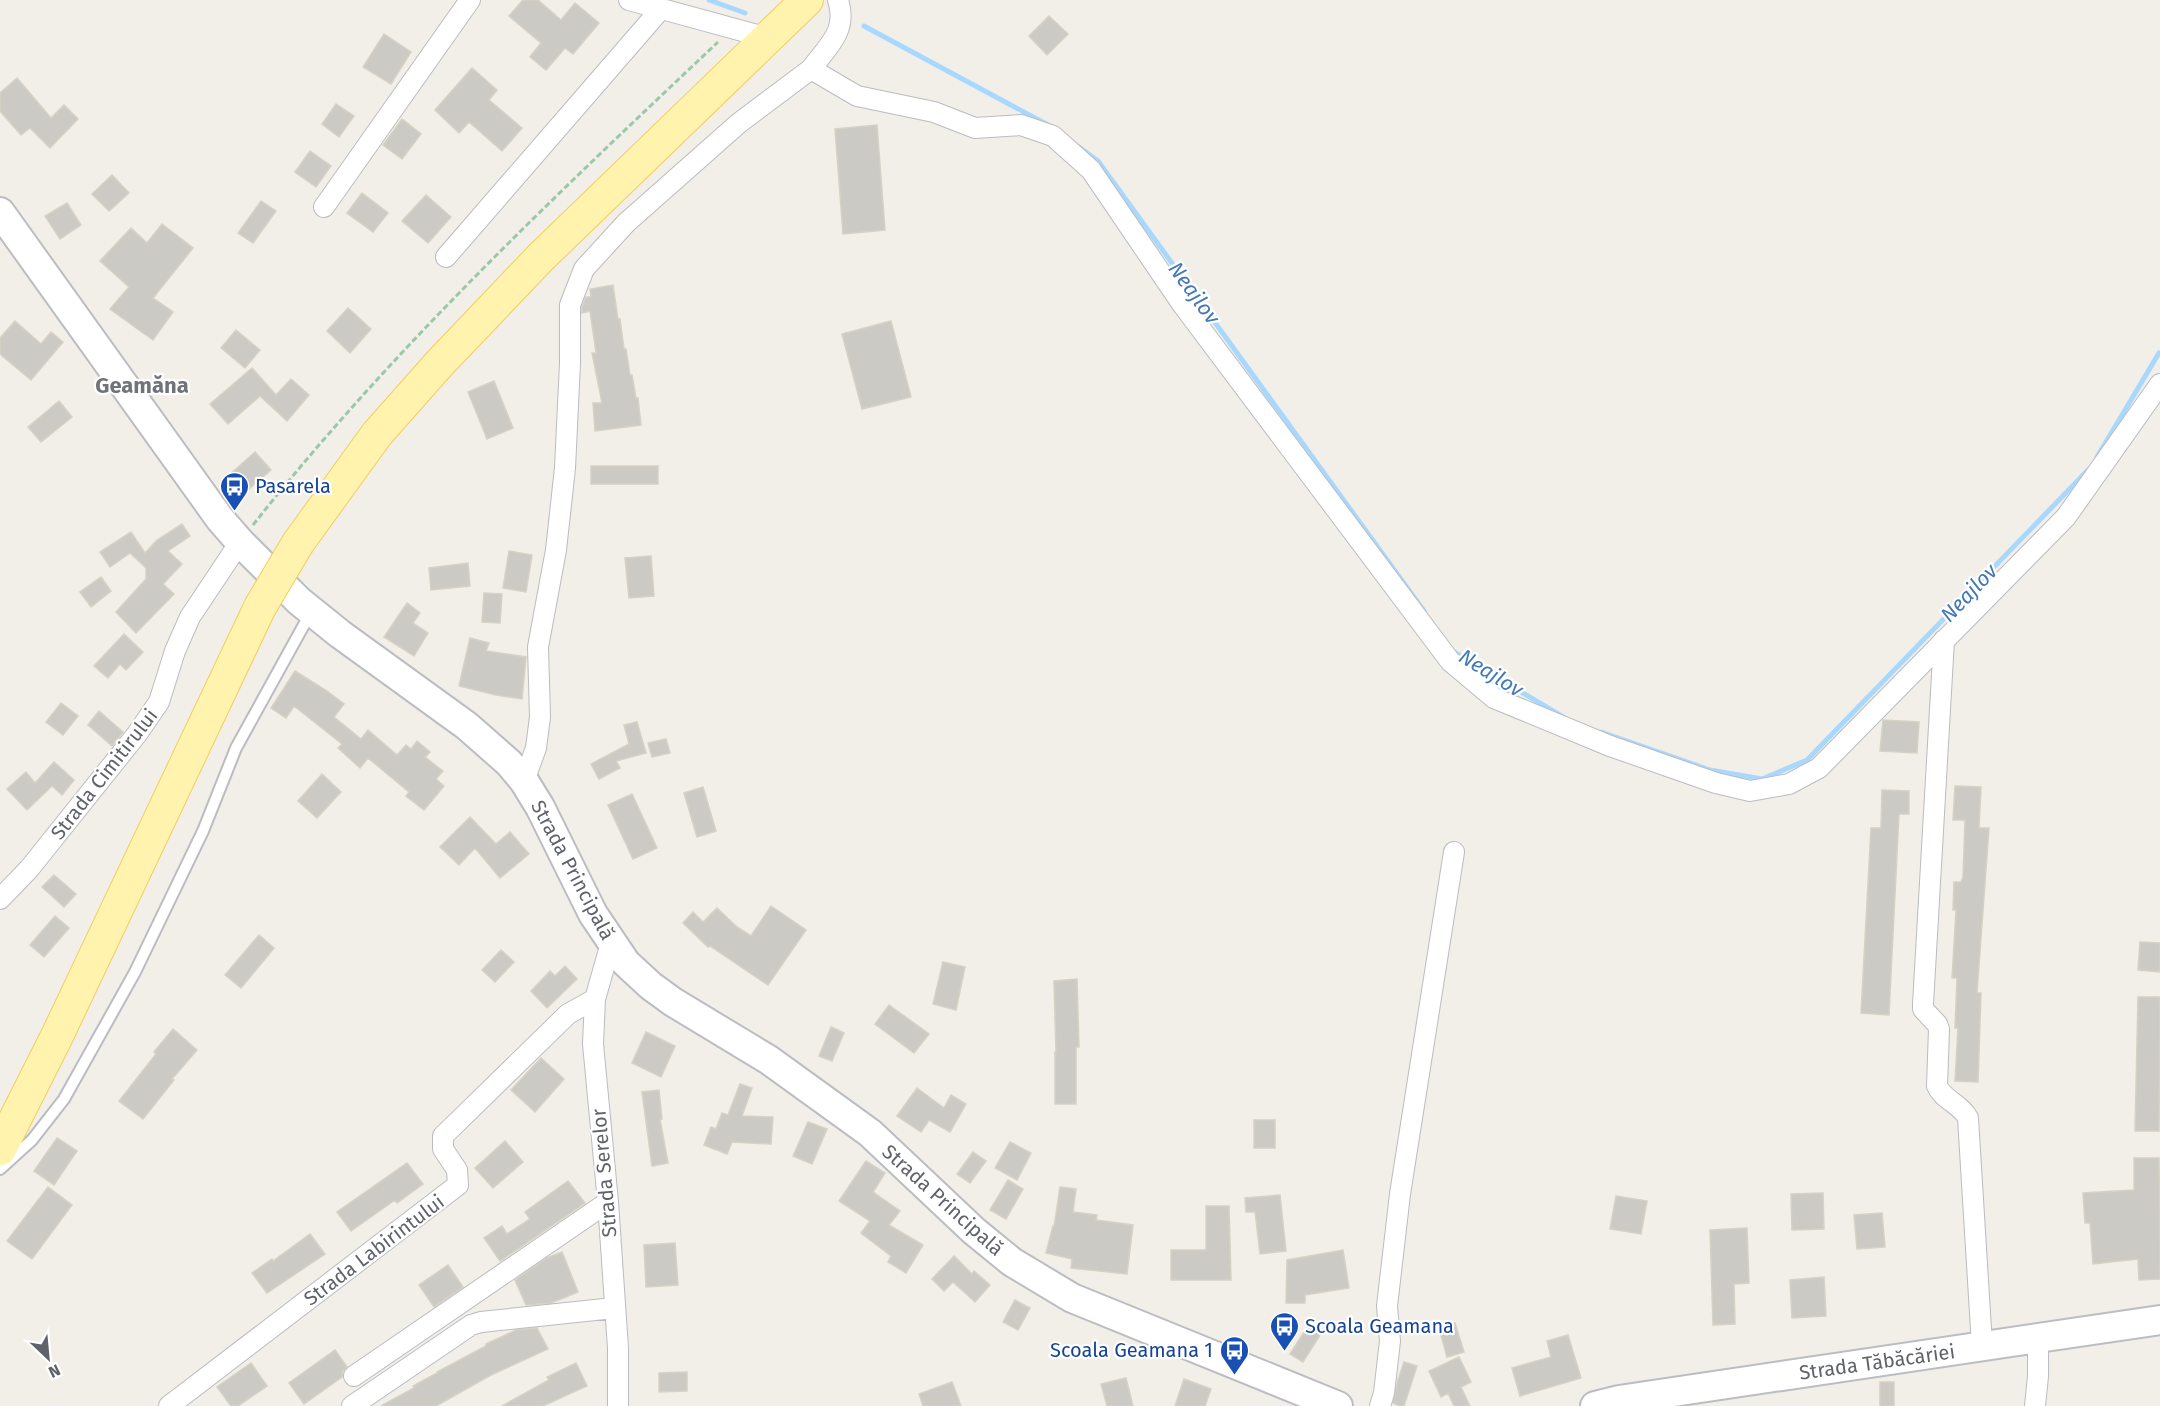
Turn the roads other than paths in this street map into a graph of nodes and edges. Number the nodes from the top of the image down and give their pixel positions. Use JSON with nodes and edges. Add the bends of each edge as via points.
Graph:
{"nodes":[{"id":1,"x":470,"y":0,"type":"edge"},
{"id":2,"x":629,"y":0,"type":"edge"},
{"id":3,"x":807,"y":0,"type":"edge"},
{"id":4,"x":838,"y":0,"type":"edge"},
{"id":5,"x":660,"y":10,"type":"junction"},
{"id":6,"x":768,"y":38,"type":"junction"},
{"id":7,"x":811,"y":69,"type":"junction"},
{"id":8,"x":324,"y":207,"type":"dead end"},
{"id":9,"x":0,"y":212,"type":"edge"},
{"id":10,"x":446,"y":257,"type":"dead end"},
{"id":11,"x":2160,"y":384,"type":"edge"},
{"id":12,"x":240,"y":542,"type":"junction"},
{"id":13,"x":312,"y":612,"type":"junction"},
{"id":14,"x":1944,"y":640,"type":"junction"},
{"id":15,"x":524,"y":782,"type":"junction"},
{"id":16,"x":1454,"y":852,"type":"dead end"},
{"id":17,"x":0,"y":899,"type":"edge"},
{"id":18,"x":611,"y":943,"type":"junction"},
{"id":19,"x":595,"y":999,"type":"junction"},
{"id":20,"x":0,"y":1149,"type":"edge"},
{"id":21,"x":0,"y":1169,"type":"edge"},
{"id":22,"x":608,"y":1202,"type":"junction"},
{"id":23,"x":614,"y":1308,"type":"junction"},
{"id":24,"x":2160,"y":1320,"type":"edge"},
{"id":25,"x":2038,"y":1338,"type":"junction"},
{"id":26,"x":1983,"y":1346,"type":"junction"},
{"id":27,"x":354,"y":1376,"type":"dead end"},
{"id":28,"x":1335,"y":1405,"type":"edge"},
{"id":29,"x":169,"y":1406,"type":"edge"},
{"id":30,"x":352,"y":1406,"type":"edge"},
{"id":31,"x":618,"y":1406,"type":"edge"},
{"id":32,"x":1380,"y":1406,"type":"edge"},
{"id":33,"x":1595,"y":1406,"type":"edge"},
{"id":34,"x":2035,"y":1406,"type":"edge"}],
"edges":[{"from":1,"to":8,"type":"street"},
{"from":2,"to":5,"type":"street"},
{"from":3,"to":6,"type":"main road"},
{"from":4,"to":7,"type":"street","via":[[842,12],[840,31]]},
{"from":5,"to":6,"type":"street"},
{"from":5,"to":10,"type":"street"},
{"from":6,"to":20,"type":"main road","bridge":true,"via":[[540,258],[447,356],[377,434],[298,543],[260,607]]},
{"from":7,"to":14,"type":"street","via":[[857,96],[934,112],[975,128],[1021,125],[1053,136],[1091,170],[1182,304],[1449,661],[1494,698],[1610,746],[1750,791],[1789,784],[1819,768]]},
{"from":7,"to":15,"type":"street","via":[[739,123],[626,224],[584,269],[570,304],[565,468],[556,550],[538,647],[540,717],[536,748]]},
{"from":9,"to":12,"type":"main road","name":"Strada Principală"},
{"from":11,"to":14,"type":"street","via":[[2066,517]]},
{"from":12,"to":13,"type":"main road","name":"Strada Principală"},
{"from":12,"to":17,"type":"street","name":"Strada Cimitirului","via":[[190,618],[159,702],[30,869]]},
{"from":13,"to":15,"type":"main road","name":"Strada Principală","via":[[467,726],[509,763]]},
{"from":13,"to":21,"type":"lane","via":[[236,748],[203,831],[140,962],[64,1099],[32,1140]]},
{"from":14,"to":26,"type":"street","via":[[1923,1009],[1939,1029],[1937,1086],[1968,1118]]},
{"from":15,"to":18,"type":"main road","name":"Strada Principală"},
{"from":16,"to":32,"type":"street","via":[[1394,1235],[1387,1306],[1390,1341]]},
{"from":18,"to":19,"type":"street","name":"Strada Serelor"},
{"from":18,"to":28,"type":"main road","name":"Strada Principală","via":[[651,986],[769,1060],[870,1133],[974,1232],[1012,1262],[1072,1298]]},
{"from":19,"to":22,"type":"street","name":"Strada Serelor","via":[[593,1044]]},
{"from":19,"to":29,"type":"street","name":"Strada Labirintului","via":[[568,1014],[443,1136],[443,1149],[457,1170],[458,1185]]},
{"from":22,"to":23,"type":"street","name":"Strada Serelor"},
{"from":22,"to":27,"type":"street"},
{"from":23,"to":30,"type":"street","via":[[471,1325]]},
{"from":23,"to":31,"type":"street","name":"Strada Serelor"},
{"from":24,"to":25,"type":"main road","name":"Strada Tăbăcăriei"},
{"from":25,"to":26,"type":"main road","name":"Strada Tăbăcăriei"},
{"from":25,"to":34,"type":"street"},
{"from":26,"to":33,"type":"main road","name":"Strada Tăbăcăriei"}]}
